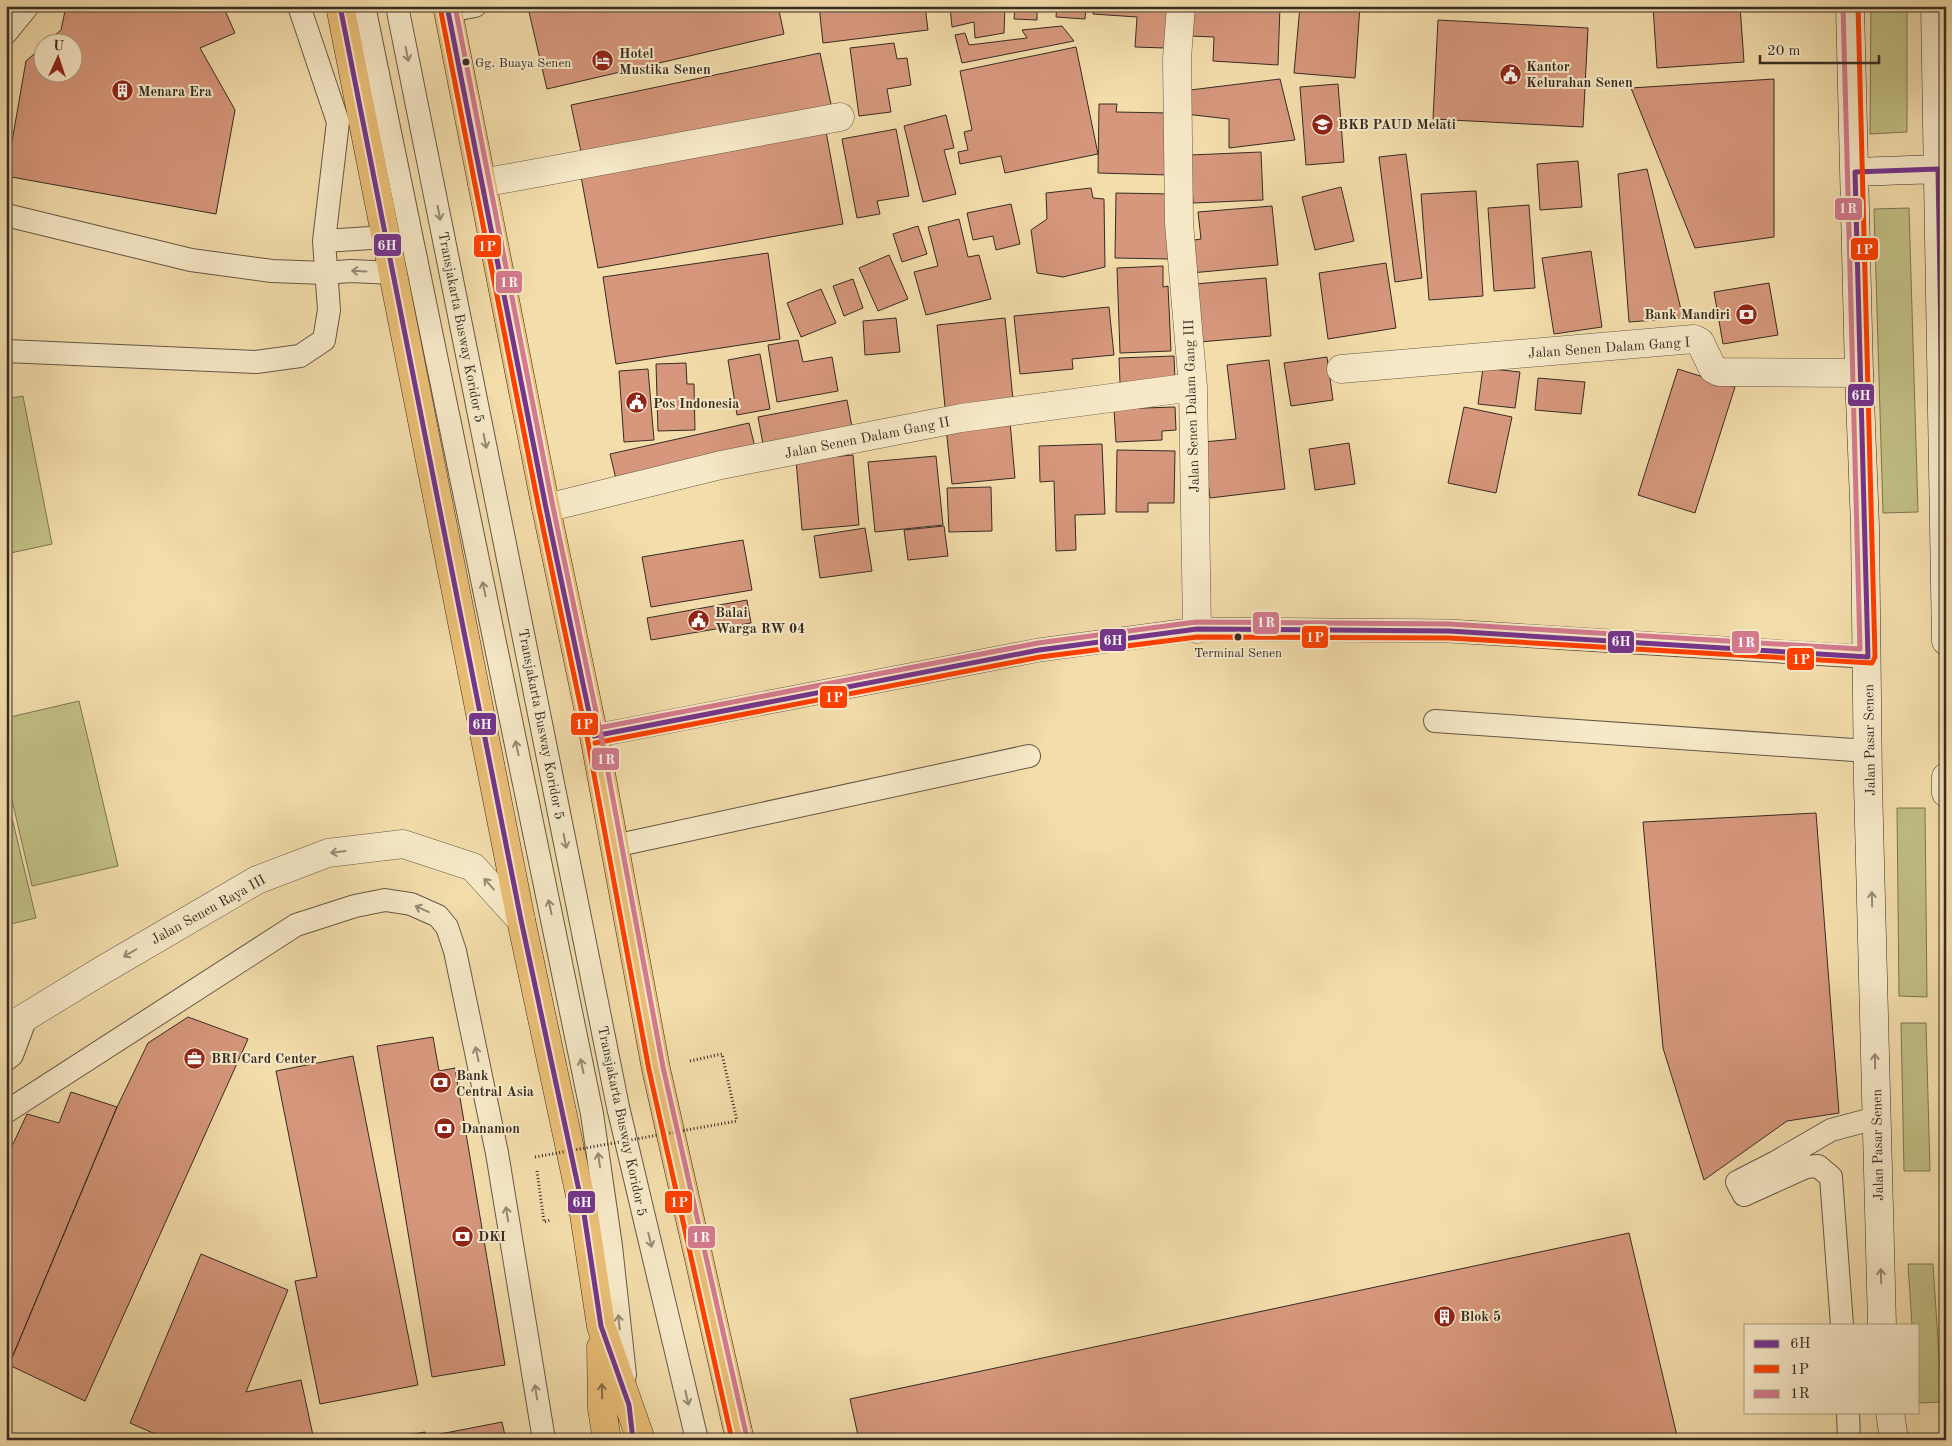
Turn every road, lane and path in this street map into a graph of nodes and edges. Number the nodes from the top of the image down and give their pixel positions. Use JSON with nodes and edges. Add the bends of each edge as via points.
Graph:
{"nodes":[{"id":1,"x":28,"y":6,"type":"edge"},
{"id":2,"x":299,"y":6,"type":"edge"},
{"id":3,"x":340,"y":6,"type":"edge"},
{"id":4,"x":364,"y":6,"type":"edge"},
{"id":5,"x":397,"y":6,"type":"edge"},
{"id":6,"x":475,"y":6,"type":"edge"},
{"id":7,"x":1181,"y":6,"type":"edge"},
{"id":8,"x":1850,"y":6,"type":"edge"},
{"id":9,"x":1935,"y":6,"type":"edge"},
{"id":10,"x":448,"y":9,"type":"edge"},
{"id":11,"x":6,"y":33,"type":"edge"},
{"id":12,"x":840,"y":117,"type":"dead end"},
{"id":13,"x":1938,"y":170,"type":"junction"},
{"id":14,"x":1855,"y":172,"type":"junction"},
{"id":15,"x":482,"y":183,"type":"junction"},
{"id":16,"x":6,"y":215,"type":"edge"},
{"id":17,"x":386,"y":237,"type":"junction"},
{"id":18,"x":324,"y":241,"type":"junction"},
{"id":19,"x":394,"y":273,"type":"junction"},
{"id":20,"x":325,"y":274,"type":"junction"},
{"id":21,"x":6,"y":351,"type":"edge"},
{"id":22,"x":1341,"y":369,"type":"dead end"},
{"id":23,"x":1859,"y":373,"type":"junction"},
{"id":24,"x":1193,"y":387,"type":"junction"},
{"id":25,"x":546,"y":508,"type":"junction"},
{"id":26,"x":1197,"y":629,"type":"junction"},
{"id":27,"x":1946,"y":641,"type":"edge"},
{"id":28,"x":1868,"y":656,"type":"junction"},
{"id":29,"x":1435,"y":721,"type":"dead end"},
{"id":30,"x":594,"y":736,"type":"junction"},
{"id":31,"x":1868,"y":751,"type":"junction"},
{"id":32,"x":1029,"y":756,"type":"dead end"},
{"id":33,"x":1946,"y":777,"type":"edge"},
{"id":34,"x":1946,"y":793,"type":"edge"},
{"id":35,"x":614,"y":846,"type":"junction"},
{"id":36,"x":522,"y":920,"type":"junction"},
{"id":37,"x":17,"y":1022,"type":"edge"},
{"id":38,"x":722,"y":1054,"type":"dead end"},
{"id":39,"x":6,"y":1060,"type":"edge"},
{"id":40,"x":7,"y":1112,"type":"edge"},
{"id":41,"x":1876,"y":1118,"type":"junction"},
{"id":42,"x":544,"y":1222,"type":"dead end"},
{"id":43,"x":1842,"y":1324,"type":"edge"},
{"id":44,"x":1882,"y":1324,"type":"edge"},
{"id":45,"x":601,"y":1326,"type":"junction"},
{"id":46,"x":629,"y":1405,"type":"junction"},
{"id":47,"x":1848,"y":1414,"type":"edge"},
{"id":48,"x":1890,"y":1414,"type":"edge"},
{"id":49,"x":544,"y":1440,"type":"edge"},
{"id":50,"x":607,"y":1440,"type":"edge"},
{"id":51,"x":633,"y":1440,"type":"edge"},
{"id":52,"x":641,"y":1440,"type":"edge"},
{"id":53,"x":697,"y":1440,"type":"edge"},
{"id":54,"x":740,"y":1440,"type":"edge"},
{"id":55,"x":1849,"y":1440,"type":"edge"},
{"id":56,"x":1894,"y":1440,"type":"edge"}],
"edges":[{"from":1,"to":11,"type":"lane"},
{"from":2,"to":18,"type":"lane","via":[[338,122]]},
{"from":3,"to":17,"type":"main road"},
{"from":46,"to":4,"type":"lane","name":"Transjakarta Busway Koridor 5","one_way":true,"via":[[592,1114]]},
{"from":5,"to":53,"type":"lane","name":"Transjakarta Busway Koridor 5","one_way":true,"via":[[618,1107]]},
{"from":6,"to":10,"type":"lane"},
{"from":7,"to":24,"type":"street","name":"Jalan Senen Dalam Gang III","via":[[1177,58],[1179,223]]},
{"from":8,"to":14,"type":"street","name":"Jalan Pasar Senen"},
{"from":9,"to":13,"type":"street"},
{"from":10,"to":15,"type":"main road"},
{"from":12,"to":15,"type":"street"},
{"from":13,"to":14,"type":"street"},
{"from":13,"to":27,"type":"street"},
{"from":14,"to":23,"type":"street","name":"Jalan Pasar Senen"},
{"from":15,"to":25,"type":"main road"},
{"from":16,"to":20,"type":"lane","via":[[191,260],[272,271]]},
{"from":17,"to":18,"type":"lane"},
{"from":17,"to":19,"type":"main road"},
{"from":18,"to":20,"type":"lane"},
{"from":19,"to":20,"type":"lane","one_way":true,"via":[[351,271]]},
{"from":19,"to":36,"type":"main road"},
{"from":20,"to":21,"type":"lane","via":[[329,310],[324,340],[300,356],[256,362]]},
{"from":22,"to":23,"type":"street","name":"Jalan Senen Dalam Gang I","via":[[1694,339],[1700,342],[1713,369],[1719,372]]},
{"from":23,"to":28,"type":"street","name":"Jalan Pasar Senen"},
{"from":24,"to":25,"type":"street","name":"Jalan Senen Dalam Gang II","via":[[961,418],[721,465]]},
{"from":24,"to":26,"type":"street","name":"Jalan Senen Dalam Gang III"},
{"from":25,"to":30,"type":"main road"},
{"from":26,"to":28,"type":"lane","via":[[1448,631]]},
{"from":26,"to":30,"type":"lane","via":[[1038,650]]},
{"from":28,"to":31,"type":"street","name":"Jalan Pasar Senen"},
{"from":29,"to":31,"type":"lane"},
{"from":30,"to":35,"type":"main road"},
{"from":41,"to":31,"type":"street","name":"Jalan Pasar Senen","one_way":true},
{"from":32,"to":35,"type":"lane"},
{"from":33,"to":34,"type":"street"},
{"from":35,"to":54,"type":"main road","via":[[656,1069]]},
{"from":36,"to":37,"type":"street","name":"Jalan Senen Raya III","one_way":true,"via":[[473,867],[403,844],[328,853],[257,880]]},
{"from":36,"to":45,"type":"main road","via":[[582,1205]]},
{"from":37,"to":39,"type":"lane","via":[[12,1054]]},
{"from":38,"to":42,"type":"path","bridge":true,"via":[[737,1122],[535,1157]]},
{"from":49,"to":40,"type":"lane","one_way":true,"via":[[495,1143],[456,951],[447,927],[438,916],[411,904],[385,900],[296,925]]},
{"from":41,"to":43,"type":"lane","via":[[1831,1130],[1736,1182],[1744,1195],[1806,1167],[1818,1166],[1831,1178]]},
{"from":44,"to":41,"type":"street","name":"Jalan Pasar Senen","one_way":true},
{"from":45,"to":46,"type":"main road"},
{"from":50,"to":45,"type":"main road","one_way":true,"via":[[602,1409]]},
{"from":46,"to":51,"type":"lane","name":"Transjakarta Busway Koridor 5"},
{"from":46,"to":52,"type":"main road"},
{"from":47,"to":55,"type":"lane"},
{"from":48,"to":56,"type":"street"}]}
